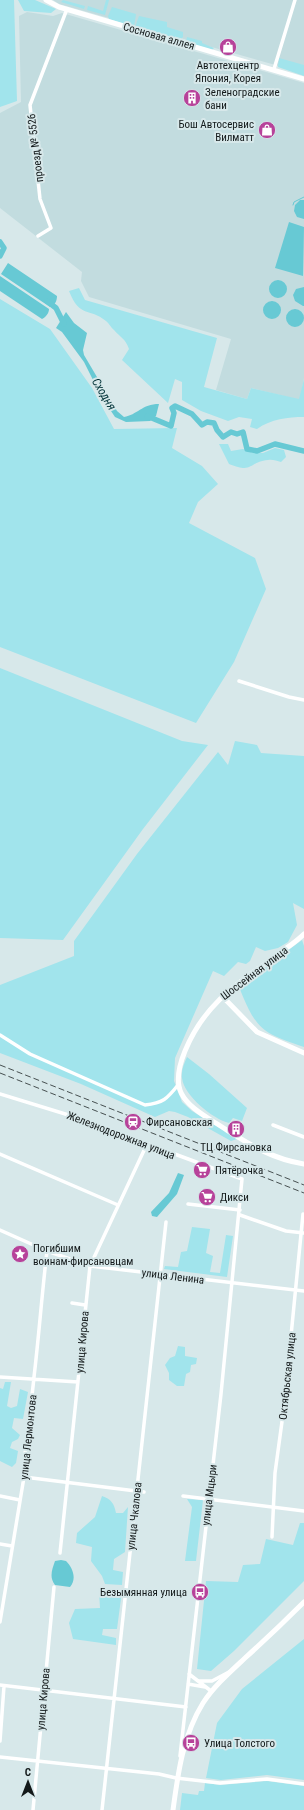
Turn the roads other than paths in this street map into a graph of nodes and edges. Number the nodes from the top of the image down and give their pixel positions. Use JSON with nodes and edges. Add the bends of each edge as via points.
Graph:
{"nodes":[{"id":1,"x":46,"y":0,"type":"edge"},
{"id":2,"x":295,"y":0,"type":"edge"},
{"id":3,"x":67,"y":9,"type":"junction"},
{"id":4,"x":274,"y":69,"type":"junction"},
{"id":5,"x":304,"y":79,"type":"edge"},
{"id":6,"x":38,"y":236,"type":"dead end"},
{"id":7,"x":239,"y":681,"type":"dead end"},
{"id":8,"x":304,"y":700,"type":"edge"},
{"id":9,"x":304,"y":934,"type":"edge"},
{"id":10,"x":222,"y":996,"type":"junction"},
{"id":11,"x":0,"y":1035,"type":"edge"},
{"id":12,"x":304,"y":1053,"type":"edge"},
{"id":13,"x":178,"y":1085,"type":"junction"},
{"id":14,"x":0,"y":1094,"type":"edge"},
{"id":15,"x":273,"y":1125,"type":"dead end"},
{"id":16,"x":304,"y":1137,"type":"edge"},
{"id":17,"x":147,"y":1144,"type":"junction"},
{"id":18,"x":0,"y":1154,"type":"edge"},
{"id":19,"x":304,"y":1164,"type":"edge"},
{"id":20,"x":242,"y":1180,"type":"joint"},
{"id":21,"x":188,"y":1204,"type":"dead end"},
{"id":22,"x":118,"y":1205,"type":"junction"},
{"id":23,"x":240,"y":1212,"type":"junction"},
{"id":24,"x":303,"y":1214,"type":"dead end"},
{"id":25,"x":166,"y":1222,"type":"dead end"},
{"id":26,"x":0,"y":1230,"type":"edge"},
{"id":27,"x":302,"y":1233,"type":"edge"},
{"id":28,"x":47,"y":1252,"type":"junction"},
{"id":29,"x":90,"y":1266,"type":"junction"},
{"id":30,"x":161,"y":1274,"type":"junction"},
{"id":31,"x":231,"y":1283,"type":"junction"},
{"id":32,"x":296,"y":1290,"type":"junction"},
{"id":33,"x":304,"y":1291,"type":"edge"},
{"id":34,"x":72,"y":1304,"type":"dead end"},
{"id":35,"x":85,"y":1305,"type":"junction"},
{"id":36,"x":0,"y":1377,"type":"edge"},
{"id":37,"x":34,"y":1378,"type":"junction"},
{"id":38,"x":78,"y":1382,"type":"junction"},
{"id":39,"x":24,"y":1477,"type":"junction"},
{"id":40,"x":67,"y":1483,"type":"junction"},
{"id":41,"x":136,"y":1490,"type":"junction"},
{"id":42,"x":144,"y":1492,"type":"dead end"},
{"id":43,"x":0,"y":1496,"type":"edge"},
{"id":44,"x":183,"y":1496,"type":"dead end"},
{"id":45,"x":209,"y":1499,"type":"junction"},
{"id":46,"x":20,"y":1500,"type":"junction"},
{"id":47,"x":274,"y":1507,"type":"junction"},
{"id":48,"x":304,"y":1511,"type":"edge"},
{"id":49,"x":272,"y":1537,"type":"dead end"},
{"id":50,"x":0,"y":1544,"type":"edge"},
{"id":51,"x":12,"y":1546,"type":"junction"},
{"id":52,"x":60,"y":1553,"type":"dead end"},
{"id":53,"x":54,"y":1587,"type":"dead end"},
{"id":54,"x":304,"y":1602,"type":"edge"},
{"id":55,"x":0,"y":1622,"type":"edge"},
{"id":56,"x":230,"y":1672,"type":"junction"},
{"id":57,"x":189,"y":1674,"type":"junction"},
{"id":58,"x":199,"y":1681,"type":"junction"},
{"id":59,"x":188,"y":1684,"type":"junction"},
{"id":60,"x":2,"y":1685,"type":"edge"},
{"id":61,"x":205,"y":1687,"type":"junction"},
{"id":62,"x":44,"y":1690,"type":"junction"},
{"id":63,"x":211,"y":1691,"type":"junction"},
{"id":64,"x":114,"y":1698,"type":"junction"},
{"id":65,"x":186,"y":1707,"type":"junction"},
{"id":66,"x":0,"y":1741,"type":"edge"},
{"id":67,"x":0,"y":1757,"type":"edge"},
{"id":68,"x":38,"y":1761,"type":"junction"},
{"id":69,"x":107,"y":1769,"type":"junction"},
{"id":70,"x":178,"y":1769,"type":"junction"},
{"id":71,"x":176,"y":1778,"type":"junction"},
{"id":72,"x":304,"y":1784,"type":"edge"},
{"id":73,"x":33,"y":1810,"type":"edge"},
{"id":74,"x":102,"y":1810,"type":"edge"},
{"id":75,"x":173,"y":1810,"type":"edge"}],
"edges":[{"from":1,"to":3,"type":"street","name":"Сосновая аллея"},
{"from":2,"to":4,"type":"street"},
{"from":3,"to":4,"type":"street","name":"Сосновая аллея"},
{"from":3,"to":6,"type":"street","name":"проезд № 5526","via":[[30,105],[40,199],[51,228]]},
{"from":4,"to":5,"type":"street","name":"Сосновая аллея"},
{"from":7,"to":8,"type":"street"},
{"from":9,"to":10,"type":"street","name":"Шоссейная улица"},
{"from":10,"to":12,"type":"street","via":[[257,1032]]},
{"from":10,"to":13,"type":"street","name":"Шоссейная улица","via":[[205,1014],[190,1038],[178,1071]]},
{"from":11,"to":13,"type":"street","via":[[30,1054],[145,1105],[160,1103]]},
{"from":13,"to":19,"type":"street","via":[[190,1106],[244,1142],[274,1157]]},
{"from":14,"to":17,"type":"street","name":"Железнодорожная улица","via":[[69,1115]]},
{"from":15,"to":16,"type":"street"},
{"from":17,"to":20,"type":"street","name":"Железнодорожная улица"},
{"from":17,"to":22,"type":"street","name":"улица Кирова"},
{"from":18,"to":22,"type":"street"},
{"from":20,"to":23,"type":"street","name":"улица Мцыри"},
{"from":21,"to":23,"type":"street"},
{"from":22,"to":29,"type":"street","name":"улица Кирова"},
{"from":23,"to":27,"type":"street","via":[[286,1231]]},
{"from":23,"to":31,"type":"street","name":"улица Мцыри"},
{"from":24,"to":27,"type":"street","name":"Октябрьская улица"},
{"from":25,"to":30,"type":"street","name":"улица Чкалова"},
{"from":26,"to":28,"type":"street","name":"улица Ленина"},
{"from":27,"to":32,"type":"street","name":"Октябрьская улица"},
{"from":28,"to":29,"type":"street","name":"улица Ленина"},
{"from":28,"to":37,"type":"street","name":"улица Лермонтова"},
{"from":29,"to":30,"type":"street","name":"улица Ленина"},
{"from":29,"to":35,"type":"street","name":"улица Кирова"},
{"from":30,"to":31,"type":"street","name":"улица Ленина"},
{"from":30,"to":41,"type":"street","name":"улица Чкалова"},
{"from":31,"to":32,"type":"street","name":"улица Ленина"},
{"from":31,"to":45,"type":"street","name":"улица Мцыри"},
{"from":32,"to":33,"type":"street","name":"улица Ленина"},
{"from":32,"to":47,"type":"street","name":"Октябрьская улица","via":[[275,1473]]},
{"from":34,"to":35,"type":"street"},
{"from":35,"to":38,"type":"street","name":"улица Кирова"},
{"from":36,"to":37,"type":"street"},
{"from":37,"to":38,"type":"street"},
{"from":37,"to":39,"type":"street","name":"улица Лермонтова","via":[[24,1453]]},
{"from":38,"to":40,"type":"street","name":"улица Кирова"},
{"from":39,"to":40,"type":"street"},
{"from":39,"to":46,"type":"street","name":"улица Лермонтова"},
{"from":40,"to":41,"type":"street"},
{"from":40,"to":52,"type":"street","name":"улица Кирова"},
{"from":41,"to":42,"type":"street"},
{"from":41,"to":64,"type":"street","name":"улица Чкалова"},
{"from":43,"to":46,"type":"street"},
{"from":44,"to":45,"type":"street"},
{"from":45,"to":47,"type":"street"},
{"from":45,"to":57,"type":"street","name":"улица Мцыри"},
{"from":46,"to":51,"type":"street","name":"улица Лермонтова"},
{"from":47,"to":48,"type":"street"},
{"from":47,"to":49,"type":"street","name":"Октябрьская улица"},
{"from":50,"to":51,"type":"street"},
{"from":51,"to":55,"type":"street","name":"улица Лермонтова"},
{"from":53,"to":62,"type":"street","name":"улица Кирова"},
{"from":54,"to":56,"type":"street"},
{"from":56,"to":58,"type":"street","via":[[212,1681]]},
{"from":56,"to":63,"type":"street"},
{"from":57,"to":58,"type":"street"},
{"from":57,"to":59,"type":"street","name":"улица Мцыри"},
{"from":58,"to":61,"type":"street"},
{"from":59,"to":61,"type":"street"},
{"from":59,"to":65,"type":"street","name":"улица Мцыри"},
{"from":60,"to":62,"type":"street"},
{"from":60,"to":66,"type":"street"},
{"from":61,"to":63,"type":"street"},
{"from":62,"to":64,"type":"street"},
{"from":62,"to":68,"type":"street","name":"улица Кирова"},
{"from":63,"to":70,"type":"street","via":[[196,1716]]},
{"from":64,"to":65,"type":"street"},
{"from":64,"to":69,"type":"street","name":"улица Чкалова"},
{"from":65,"to":70,"type":"street","name":"улица Мцыри"},
{"from":67,"to":68,"type":"street"},
{"from":68,"to":69,"type":"street"},
{"from":68,"to":73,"type":"street","name":"улица Кирова"},
{"from":69,"to":71,"type":"street"},
{"from":69,"to":74,"type":"street","name":"улица Чкалова"},
{"from":70,"to":71,"type":"street","name":"улица Мцыри"},
{"from":71,"to":72,"type":"street","via":[[220,1783],[267,1780]]},
{"from":71,"to":75,"type":"street","name":"улица Мцыри"}]}
